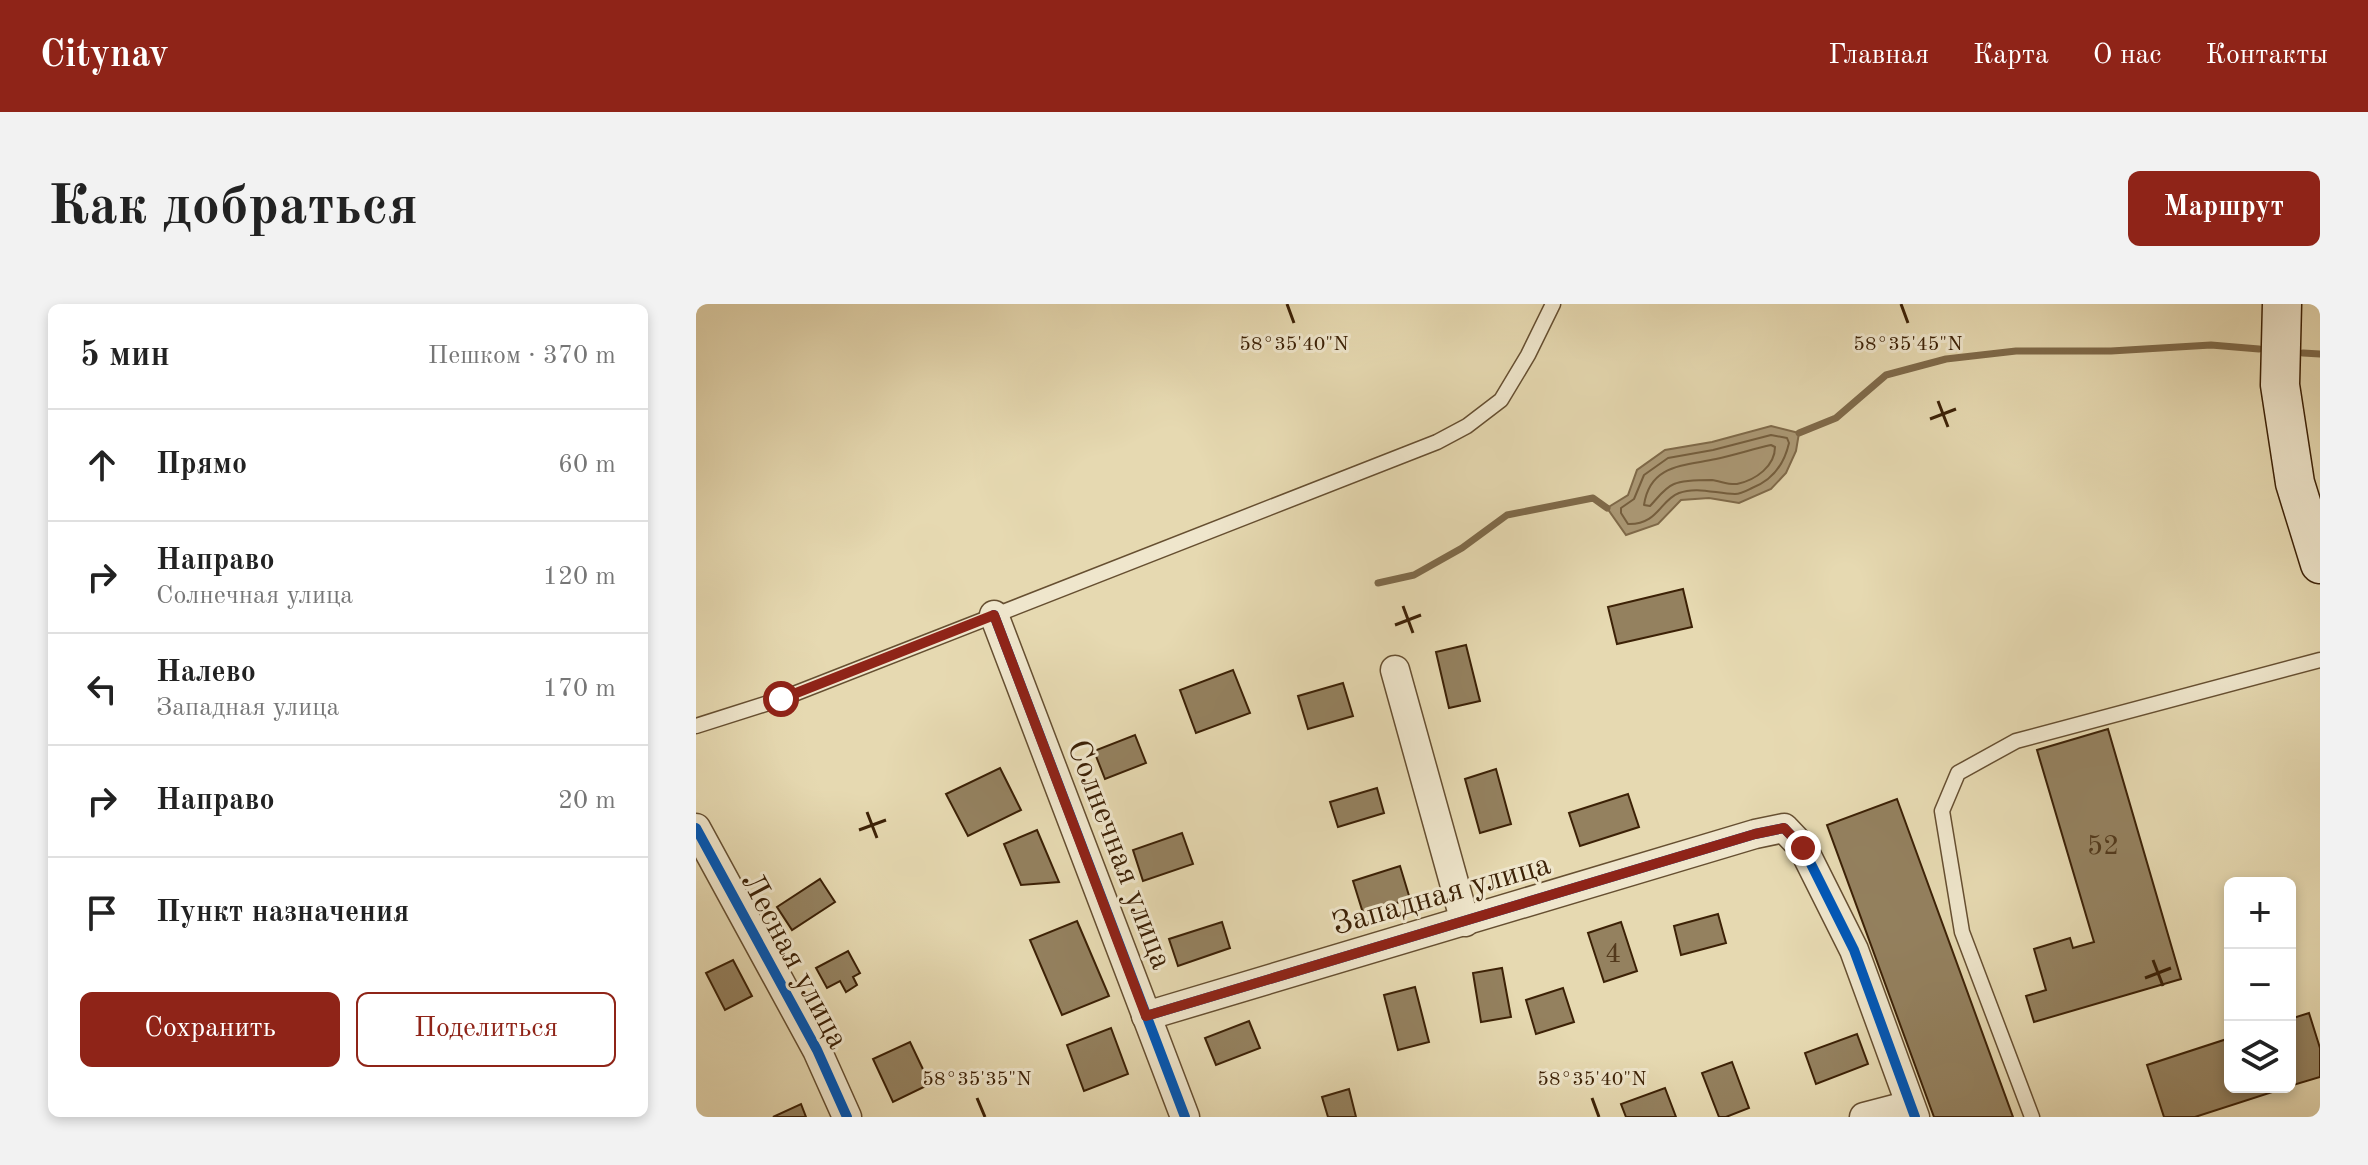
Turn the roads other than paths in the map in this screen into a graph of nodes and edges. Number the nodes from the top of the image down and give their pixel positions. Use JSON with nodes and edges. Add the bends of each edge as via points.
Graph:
{"nodes":[{"id":1,"x":1553,"y":304,"type":"edge"},
{"id":2,"x":2282,"y":304,"type":"edge"},
{"id":3,"x":2320,"y":564,"type":"edge"},
{"id":4,"x":994,"y":615,"type":"junction"},
{"id":5,"x":2320,"y":660,"type":"edge"},
{"id":6,"x":1395,"y":670,"type":"dead end"},
{"id":7,"x":696,"y":726,"type":"edge"},
{"id":8,"x":696,"y":828,"type":"edge"},
{"id":9,"x":1465,"y":922,"type":"junction"},
{"id":10,"x":1146,"y":1016,"type":"junction"},
{"id":11,"x":1912,"y":1111,"type":"edge"},
{"id":12,"x":847,"y":1117,"type":"edge"},
{"id":13,"x":1185,"y":1117,"type":"edge"},
{"id":14,"x":1864,"y":1117,"type":"edge"},
{"id":15,"x":2032,"y":1117,"type":"edge"}],
"edges":[{"from":1,"to":4,"type":"lane","via":[[1501,400],[1467,426]]},
{"from":2,"to":3,"type":"main road","via":[[2280,385],[2295,483]]},
{"from":4,"to":7,"type":"lane","via":[[781,699]]},
{"from":4,"to":10,"type":"street","name":"Солнечная улица"},
{"from":5,"to":15,"type":"lane","via":[[2016,741],[1958,773],[1942,811],[1962,932]]},
{"from":6,"to":9,"type":"street"},
{"from":8,"to":12,"type":"street","name":"Лесная улица","via":[[817,1050]]},
{"from":9,"to":10,"type":"street","name":"Западная улица"},
{"from":9,"to":11,"type":"street","name":"Западная улица","via":[[1784,828],[1803,848],[1854,950]]},
{"from":10,"to":13,"type":"street","name":"Солнечная улица"},
{"from":11,"to":14,"type":"street"}]}
